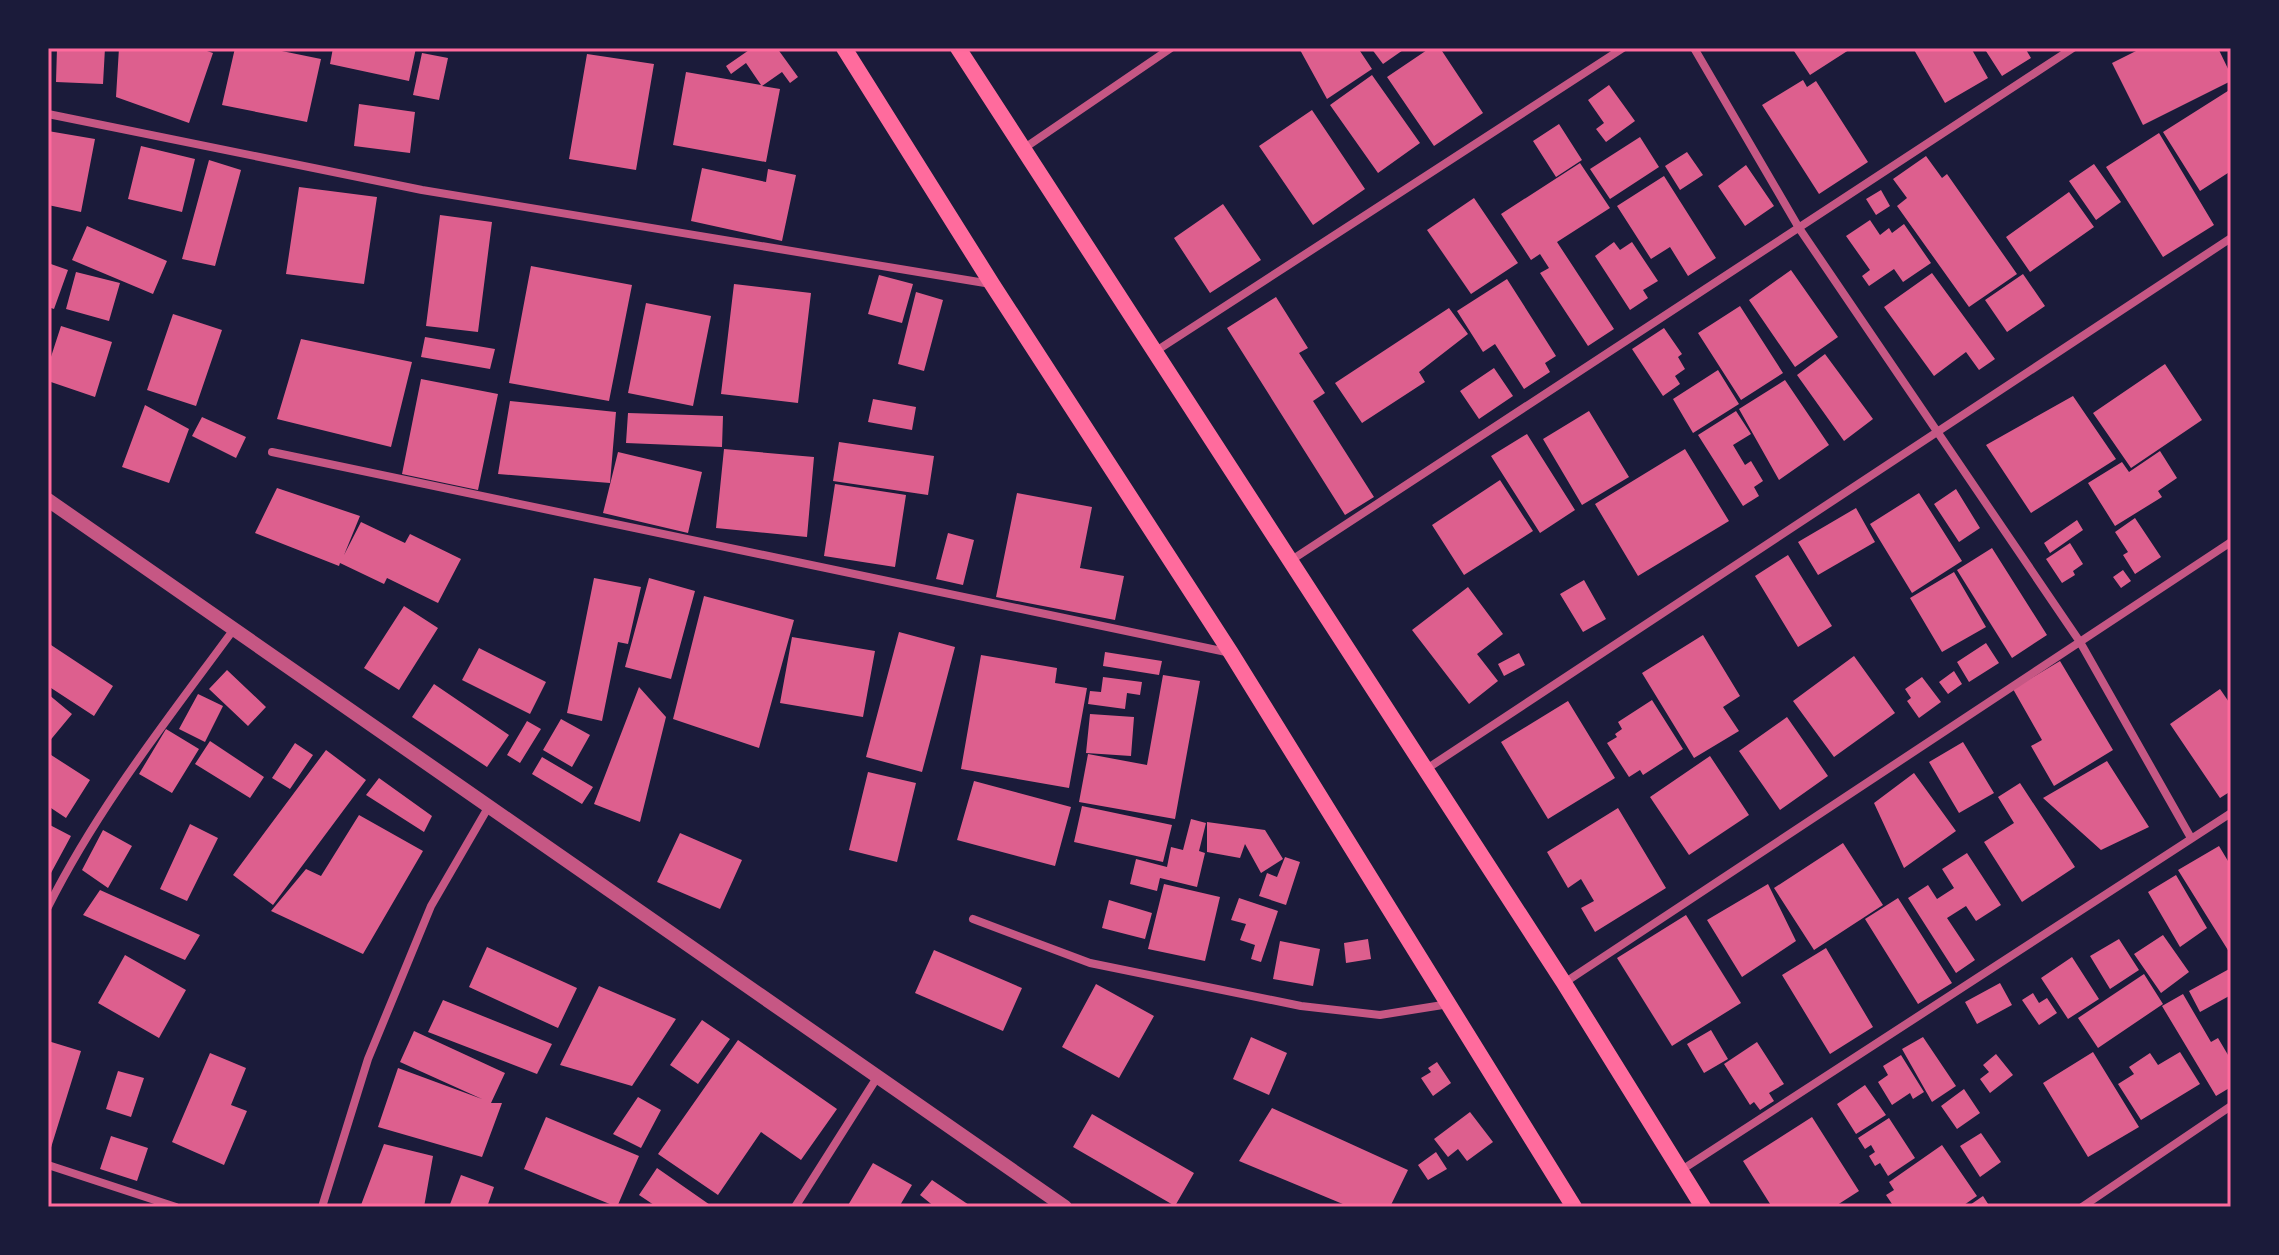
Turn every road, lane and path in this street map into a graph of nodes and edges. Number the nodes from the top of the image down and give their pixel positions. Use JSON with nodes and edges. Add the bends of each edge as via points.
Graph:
{"nodes":[{"id":1,"x":844,"y":48,"type":"edge"},
{"id":2,"x":958,"y":48,"type":"edge"},
{"id":3,"x":1171,"y":48,"type":"edge"},
{"id":4,"x":1623,"y":48,"type":"edge"},
{"id":5,"x":1694,"y":48,"type":"edge"},
{"id":6,"x":2073,"y":48,"type":"edge"},
{"id":7,"x":48,"y":114,"type":"edge"},
{"id":8,"x":1022,"y":149,"type":"junction"},
{"id":9,"x":1799,"y":228,"type":"junction"},
{"id":10,"x":2231,"y":238,"type":"edge"},
{"id":11,"x":992,"y":284,"type":"junction"},
{"id":12,"x":1156,"y":351,"type":"junction"},
{"id":13,"x":1937,"y":432,"type":"junction"},
{"id":14,"x":272,"y":452,"type":"dead end"},
{"id":15,"x":48,"y":500,"type":"edge"},
{"id":16,"x":2231,"y":542,"type":"edge"},
{"id":17,"x":1290,"y":561,"type":"junction"},
{"id":18,"x":234,"y":629,"type":"junction"},
{"id":19,"x":2080,"y":642,"type":"junction"},
{"id":20,"x":1231,"y":653,"type":"junction"},
{"id":21,"x":1424,"y":770,"type":"junction"},
{"id":22,"x":489,"y":805,"type":"junction"},
{"id":23,"x":2231,"y":813,"type":"edge"},
{"id":24,"x":2191,"y":838,"type":"junction"},
{"id":25,"x":48,"y":907,"type":"edge"},
{"id":26,"x":973,"y":919,"type":"dead end"},
{"id":27,"x":1564,"y":983,"type":"junction"},
{"id":28,"x":1449,"y":1004,"type":"junction"},
{"id":29,"x":879,"y":1075,"type":"junction"},
{"id":30,"x":2231,"y":1106,"type":"edge"},
{"id":31,"x":48,"y":1165,"type":"edge"},
{"id":32,"x":1680,"y":1171,"type":"junction"},
{"id":33,"x":176,"y":1207,"type":"edge"},
{"id":34,"x":322,"y":1207,"type":"edge"},
{"id":35,"x":795,"y":1207,"type":"edge"},
{"id":36,"x":1065,"y":1207,"type":"edge"},
{"id":37,"x":1574,"y":1207,"type":"edge"},
{"id":38,"x":1703,"y":1207,"type":"edge"},
{"id":39,"x":2082,"y":1207,"type":"edge"}],
"edges":[{"from":1,"to":11,"type":"main road"},
{"from":2,"to":8,"type":"main road"},
{"from":3,"to":8,"type":"street"},
{"from":4,"to":12,"type":"street"},
{"from":5,"to":9,"type":"street"},
{"from":6,"to":9,"type":"street"},
{"from":7,"to":11,"type":"street","via":[[422,190]]},
{"from":8,"to":12,"type":"main road"},
{"from":9,"to":13,"type":"street"},
{"from":9,"to":17,"type":"street"},
{"from":10,"to":13,"type":"street"},
{"from":11,"to":20,"type":"main road"},
{"from":12,"to":17,"type":"main road"},
{"from":13,"to":19,"type":"street"},
{"from":13,"to":21,"type":"street"},
{"from":14,"to":20,"type":"street"},
{"from":15,"to":18,"type":"street"},
{"from":16,"to":19,"type":"street"},
{"from":17,"to":21,"type":"main road"},
{"from":18,"to":22,"type":"street"},
{"from":18,"to":25,"type":"street","via":[[74,854]]},
{"from":19,"to":24,"type":"street"},
{"from":19,"to":27,"type":"street"},
{"from":20,"to":28,"type":"main road"},
{"from":21,"to":27,"type":"main road"},
{"from":22,"to":29,"type":"street"},
{"from":22,"to":34,"type":"street","via":[[431,906],[368,1059]]},
{"from":23,"to":24,"type":"street"},
{"from":24,"to":32,"type":"street"},
{"from":26,"to":28,"type":"street","via":[[1090,963],[1301,1006],[1380,1015]]},
{"from":27,"to":32,"type":"main road"},
{"from":28,"to":37,"type":"main road"},
{"from":29,"to":35,"type":"street"},
{"from":29,"to":36,"type":"street"},
{"from":30,"to":39,"type":"street"},
{"from":31,"to":33,"type":"street"},
{"from":32,"to":38,"type":"main road"}]}
